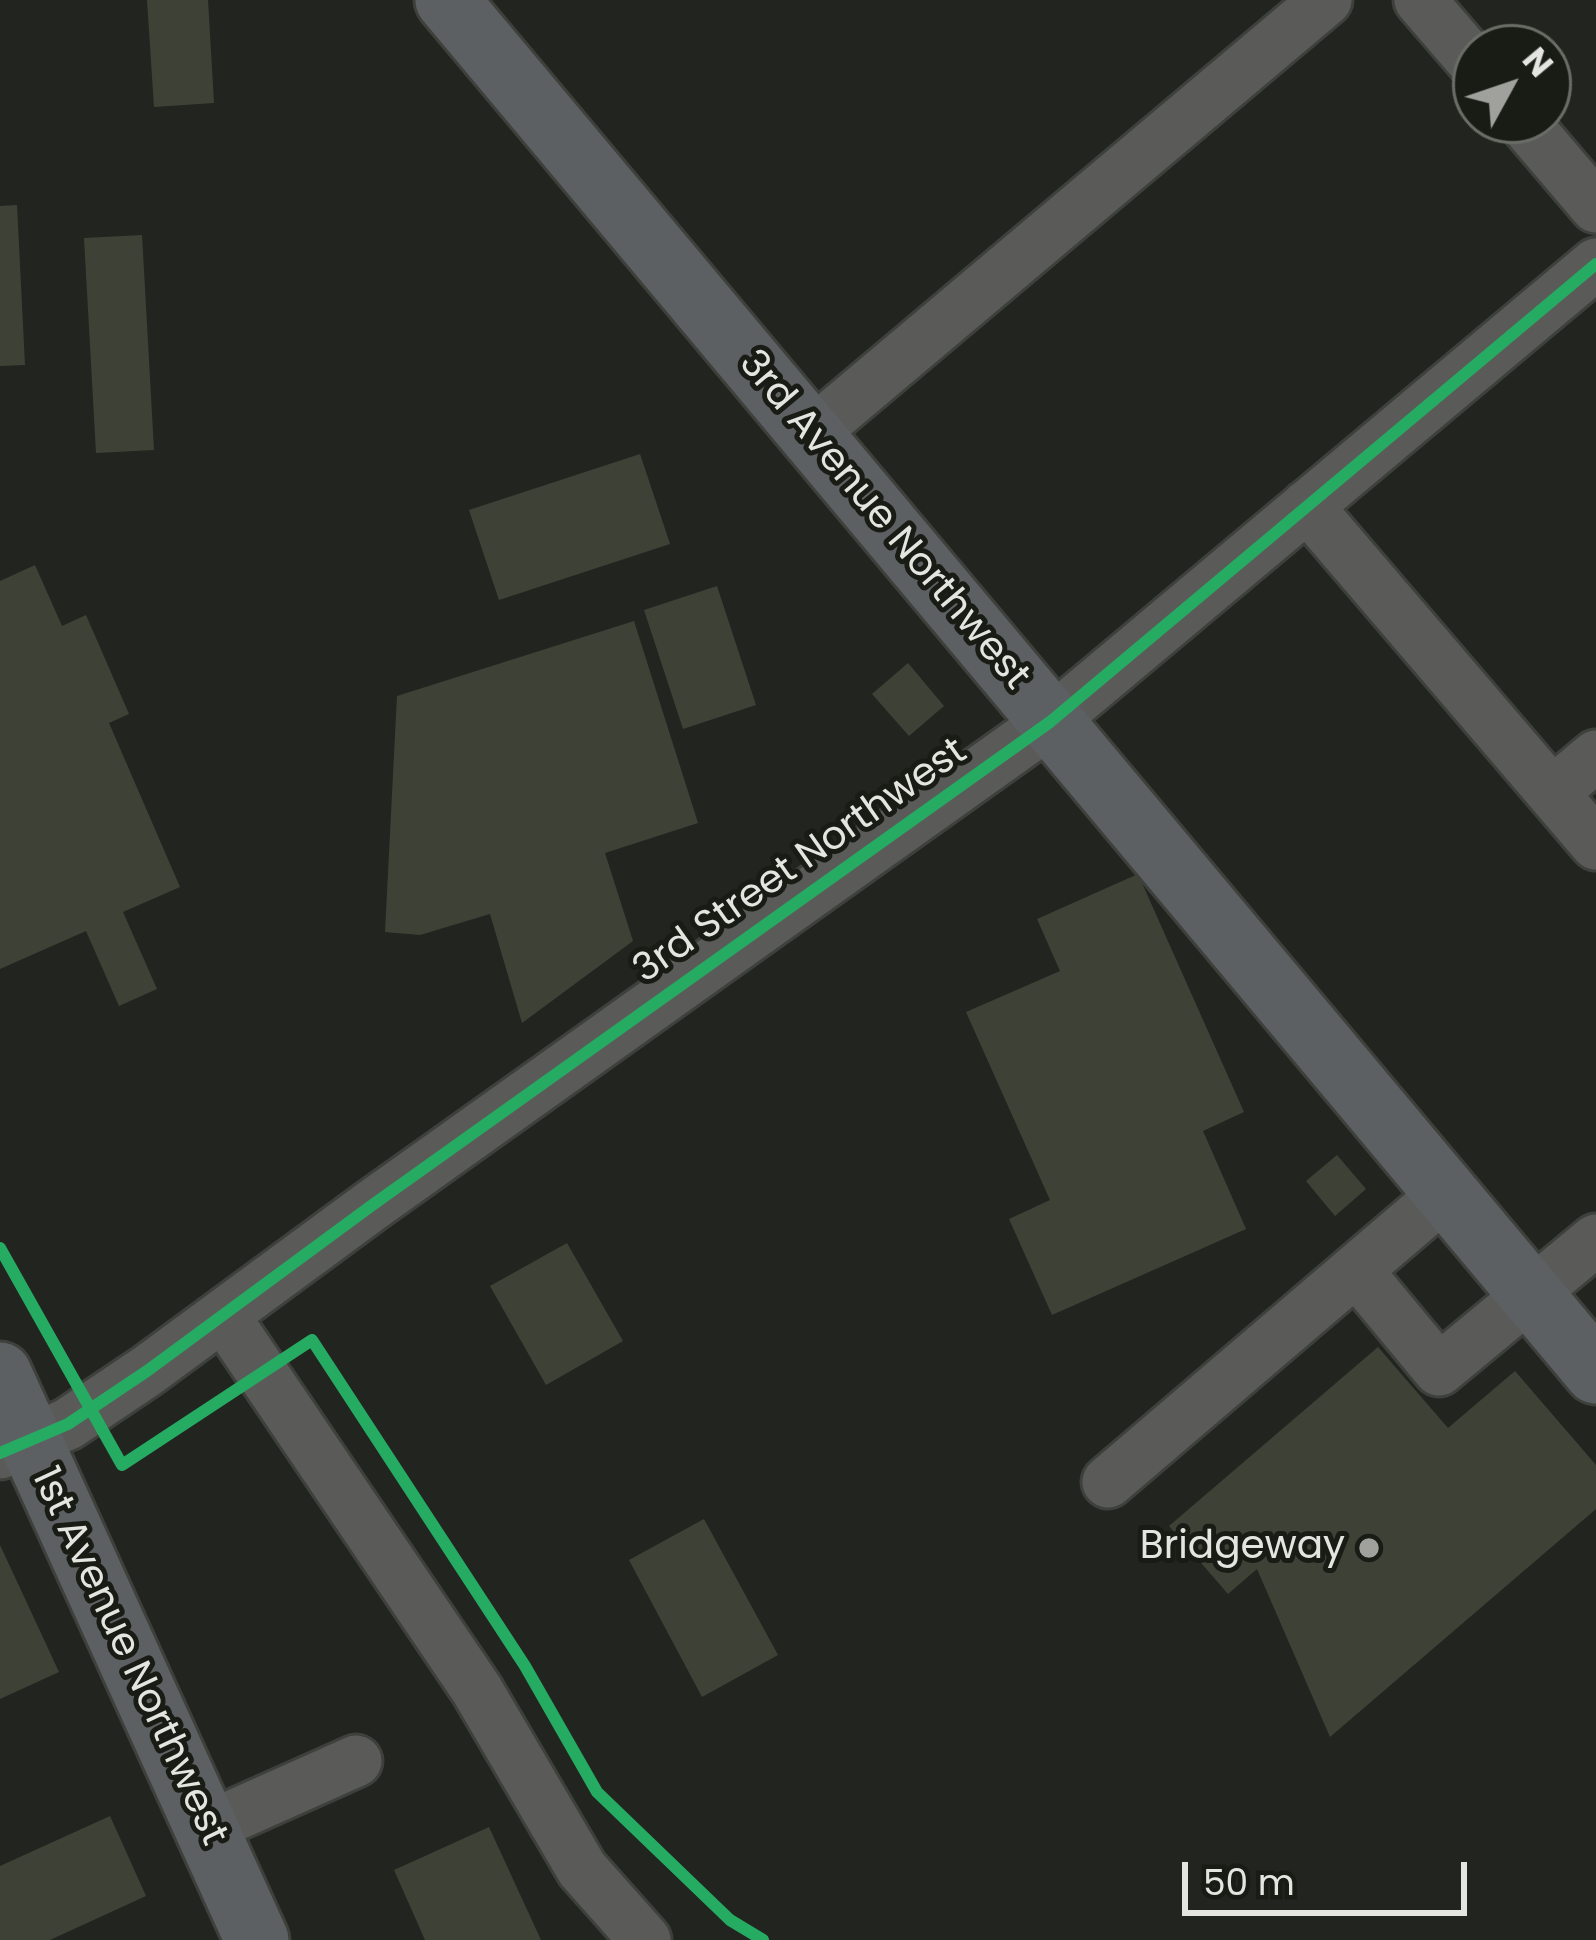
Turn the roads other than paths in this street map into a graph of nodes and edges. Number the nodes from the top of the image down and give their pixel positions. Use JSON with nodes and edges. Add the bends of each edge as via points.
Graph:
{"nodes":[{"id":1,"x":448,"y":0,"type":"edge"},
{"id":2,"x":1326,"y":0,"type":"edge"},
{"id":3,"x":1420,"y":0,"type":"edge"},
{"id":4,"x":1452,"y":37,"type":"edge"},
{"id":5,"x":1542,"y":144,"type":"edge"},
{"id":6,"x":1596,"y":207,"type":"edge"},
{"id":7,"x":1596,"y":264,"type":"edge"},
{"id":8,"x":811,"y":434,"type":"junction"},
{"id":9,"x":1307,"y":506,"type":"junction"},
{"id":10,"x":1050,"y":722,"type":"junction"},
{"id":11,"x":1596,"y":756,"type":"edge"},
{"id":12,"x":1553,"y":792,"type":"junction"},
{"id":13,"x":1596,"y":844,"type":"edge"},
{"id":14,"x":1446,"y":1193,"type":"junction"},
{"id":15,"x":1596,"y":1240,"type":"edge"},
{"id":16,"x":1357,"y":1270,"type":"junction"},
{"id":17,"x":1531,"y":1294,"type":"junction"},
{"id":18,"x":223,"y":1316,"type":"junction"},
{"id":19,"x":1596,"y":1372,"type":"edge"},
{"id":20,"x":0,"y":1374,"type":"edge"},
{"id":21,"x":15,"y":1448,"type":"edge"},
{"id":22,"x":1108,"y":1483,"type":"dead end"},
{"id":23,"x":356,"y":1761,"type":"dead end"},
{"id":24,"x":206,"y":1828,"type":"junction"},
{"id":25,"x":257,"y":1940,"type":"edge"},
{"id":26,"x":645,"y":1940,"type":"edge"}],
"edges":[{"from":1,"to":8,"type":"main road","name":"3rd Avenue Northwest"},
{"from":2,"to":8,"type":"street"},
{"from":3,"to":4,"type":"street"},
{"from":5,"to":6,"type":"street"},
{"from":7,"to":9,"type":"street","name":"3rd Street Northwest"},
{"from":8,"to":10,"type":"main road","name":"3rd Avenue Northwest"},
{"from":9,"to":10,"type":"street","name":"3rd Street Northwest"},
{"from":9,"to":12,"type":"street"},
{"from":10,"to":14,"type":"main road","name":"3rd Avenue Northwest"},
{"from":10,"to":18,"type":"street","name":"3rd Street Northwest"},
{"from":11,"to":12,"type":"street"},
{"from":12,"to":13,"type":"street"},
{"from":14,"to":16,"type":"street"},
{"from":14,"to":17,"type":"main road","name":"3rd Avenue Northwest"},
{"from":15,"to":17,"type":"street"},
{"from":16,"to":17,"type":"street","via":[[1439,1370]]},
{"from":16,"to":22,"type":"street"},
{"from":17,"to":19,"type":"main road","name":"3rd Avenue Northwest"},
{"from":18,"to":21,"type":"street","name":"3rd Street Northwest","via":[[90,1411]]},
{"from":18,"to":26,"type":"street","via":[[477,1690],[582,1868]]},
{"from":20,"to":21,"type":"main road","name":"1st Avenue Northwest"},
{"from":21,"to":24,"type":"main road","name":"1st Avenue Northwest"},
{"from":23,"to":24,"type":"street"},
{"from":24,"to":25,"type":"main road","name":"1st Avenue Northwest"}]}
